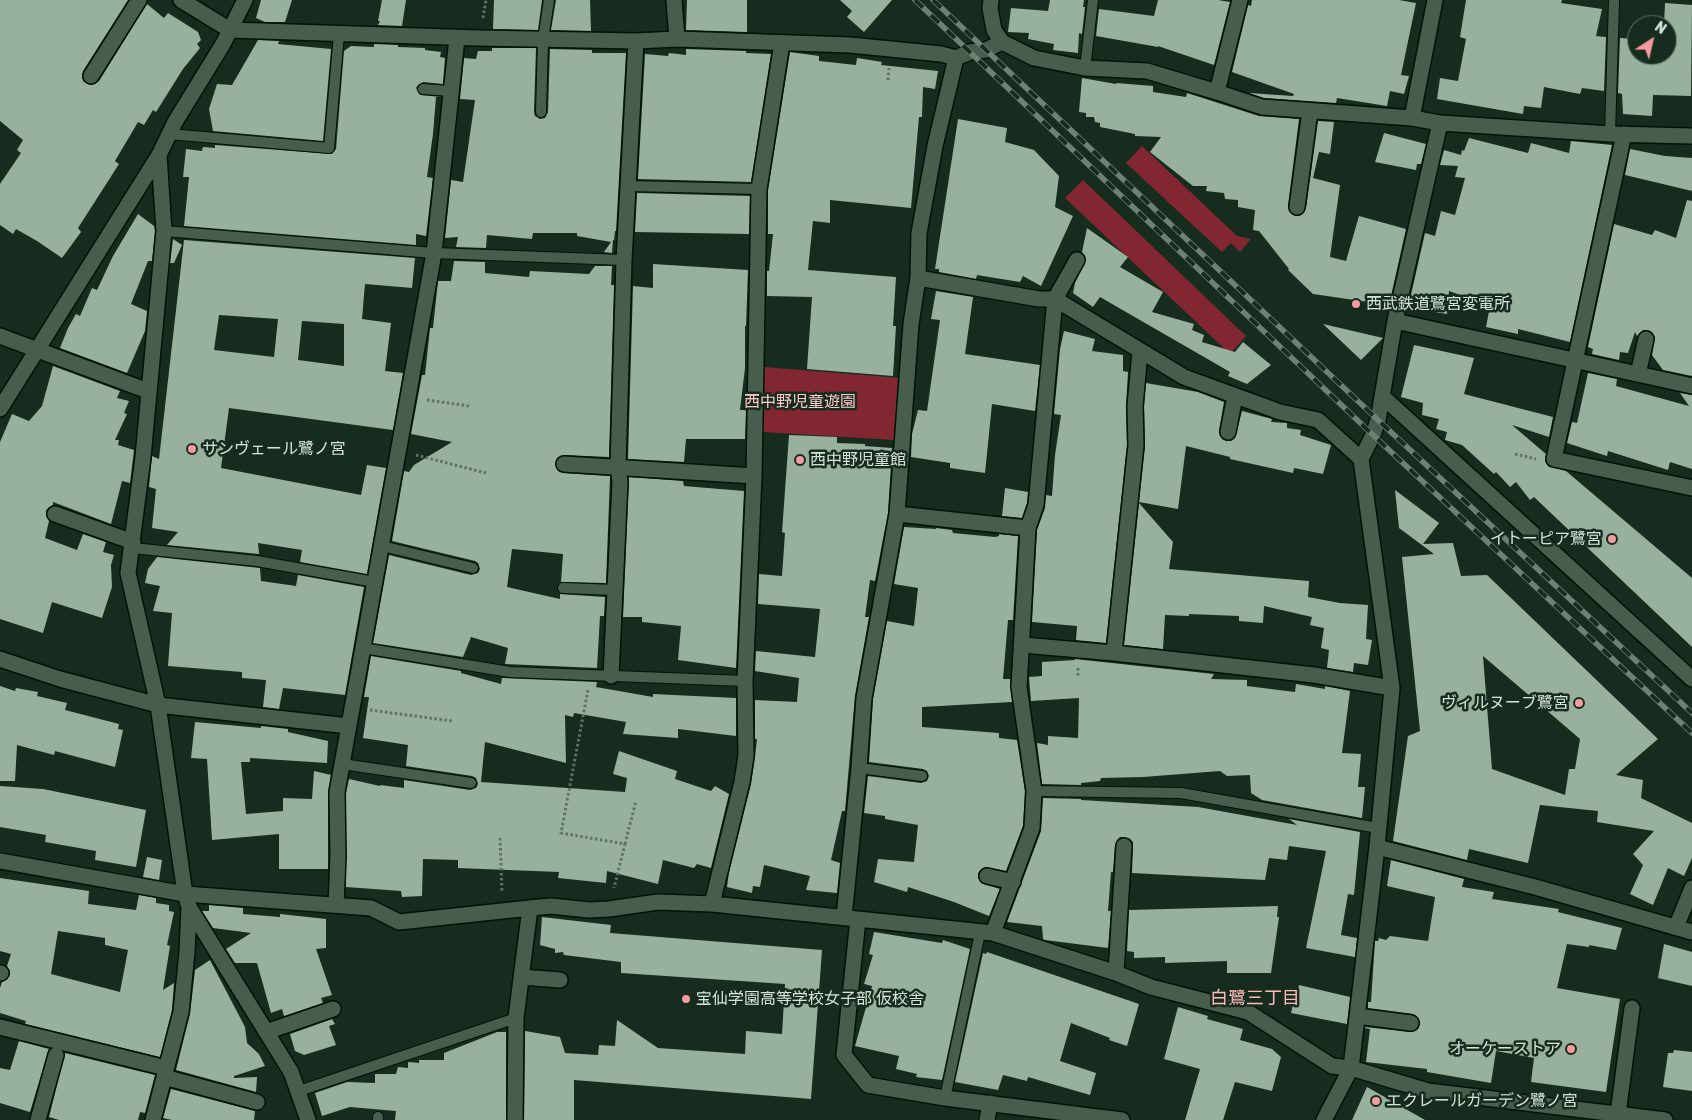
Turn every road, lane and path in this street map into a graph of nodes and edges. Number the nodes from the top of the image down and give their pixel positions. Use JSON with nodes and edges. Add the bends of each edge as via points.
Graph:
{"nodes":[{"id":1,"x":139,"y":0,"type":"edge"},
{"id":2,"x":181,"y":0,"type":"edge"},
{"id":3,"x":245,"y":0,"type":"edge"},
{"id":4,"x":549,"y":0,"type":"edge"},
{"id":5,"x":674,"y":0,"type":"edge"},
{"id":6,"x":991,"y":0,"type":"edge"},
{"id":7,"x":1093,"y":0,"type":"edge"},
{"id":8,"x":1240,"y":0,"type":"edge"},
{"id":9,"x":1435,"y":0,"type":"edge"},
{"id":10,"x":1614,"y":0,"type":"edge"},
{"id":11,"x":230,"y":30,"type":"junction"},
{"id":12,"x":339,"y":34,"type":"junction"},
{"id":13,"x":457,"y":38,"type":"junction"},
{"id":14,"x":677,"y":39,"type":"junction"},
{"id":15,"x":543,"y":40,"type":"junction"},
{"id":16,"x":636,"y":41,"type":"junction"},
{"id":17,"x":1002,"y":42,"type":"junction"},
{"id":18,"x":782,"y":43,"type":"junction"},
{"id":19,"x":956,"y":58,"type":"junction"},
{"id":20,"x":1086,"y":68,"type":"junction"},
{"id":21,"x":91,"y":76,"type":"dead end"},
{"id":22,"x":423,"y":88,"type":"dead end"},
{"id":23,"x":451,"y":91,"type":"junction"},
{"id":24,"x":1217,"y":92,"type":"junction"},
{"id":25,"x":1310,"y":111,"type":"junction"},
{"id":26,"x":542,"y":112,"type":"dead end"},
{"id":27,"x":1412,"y":118,"type":"junction"},
{"id":28,"x":1440,"y":123,"type":"junction"},
{"id":29,"x":169,"y":134,"type":"junction"},
{"id":30,"x":1617,"y":134,"type":"junction"},
{"id":31,"x":1692,"y":136,"type":"edge"},
{"id":32,"x":159,"y":155,"type":"junction"},
{"id":33,"x":628,"y":186,"type":"junction"},
{"id":34,"x":759,"y":189,"type":"junction"},
{"id":35,"x":1297,"y":207,"type":"dead end"},
{"id":36,"x":164,"y":231,"type":"junction"},
{"id":37,"x":434,"y":253,"type":"junction"},
{"id":38,"x":624,"y":260,"type":"junction"},
{"id":39,"x":1077,"y":260,"type":"dead end"},
{"id":40,"x":918,"y":278,"type":"junction"},
{"id":41,"x":1055,"y":299,"type":"junction"},
{"id":42,"x":1395,"y":321,"type":"junction"},
{"id":43,"x":0,"y":336,"type":"edge"},
{"id":44,"x":1646,"y":339,"type":"dead end"},
{"id":45,"x":37,"y":350,"type":"junction"},
{"id":46,"x":1140,"y":352,"type":"junction"},
{"id":47,"x":1575,"y":360,"type":"junction"},
{"id":48,"x":1638,"y":374,"type":"junction"},
{"id":49,"x":1692,"y":386,"type":"edge"},
{"id":50,"x":148,"y":391,"type":"junction"},
{"id":51,"x":1235,"y":396,"type":"junction"},
{"id":52,"x":1382,"y":396,"type":"junction"},
{"id":53,"x":408,"y":397,"type":"junction"},
{"id":54,"x":469,"y":406,"type":"dead end"},
{"id":55,"x":0,"y":410,"type":"edge"},
{"id":56,"x":1228,"y":432,"type":"dead end"},
{"id":57,"x":399,"y":451,"type":"junction"},
{"id":58,"x":1361,"y":459,"type":"junction"},
{"id":59,"x":564,"y":464,"type":"dead end"},
{"id":60,"x":618,"y":467,"type":"junction"},
{"id":61,"x":486,"y":472,"type":"dead end"},
{"id":62,"x":754,"y":476,"type":"junction"},
{"id":63,"x":1692,"y":488,"type":"edge"},
{"id":64,"x":55,"y":514,"type":"dead end"},
{"id":65,"x":897,"y":514,"type":"junction"},
{"id":66,"x":1028,"y":528,"type":"junction"},
{"id":67,"x":133,"y":545,"type":"junction"},
{"id":68,"x":382,"y":546,"type":"junction"},
{"id":69,"x":473,"y":568,"type":"dead end"},
{"id":70,"x":375,"y":582,"type":"junction"},
{"id":71,"x":564,"y":588,"type":"dead end"},
{"id":72,"x":615,"y":590,"type":"junction"},
{"id":73,"x":1023,"y":645,"type":"junction"},
{"id":74,"x":363,"y":648,"type":"junction"},
{"id":75,"x":1114,"y":653,"type":"junction"},
{"id":76,"x":0,"y":658,"type":"edge"},
{"id":77,"x":591,"y":675,"type":"junction"},
{"id":78,"x":611,"y":676,"type":"junction"},
{"id":79,"x":1692,"y":679,"type":"edge"},
{"id":80,"x":745,"y":682,"type":"junction"},
{"id":81,"x":1392,"y":688,"type":"junction"},
{"id":82,"x":158,"y":705,"type":"junction"},
{"id":83,"x":352,"y":708,"type":"junction"},
{"id":84,"x":452,"y":721,"type":"dead end"},
{"id":85,"x":349,"y":726,"type":"junction"},
{"id":86,"x":342,"y":764,"type":"junction"},
{"id":87,"x":859,"y":768,"type":"junction"},
{"id":88,"x":922,"y":776,"type":"dead end"},
{"id":89,"x":471,"y":783,"type":"dead end"},
{"id":90,"x":1034,"y":791,"type":"junction"},
{"id":91,"x":636,"y":801,"type":"dead end"},
{"id":92,"x":1378,"y":828,"type":"junction"},
{"id":93,"x":500,"y":838,"type":"dead end"},
{"id":94,"x":625,"y":844,"type":"junction"},
{"id":95,"x":1124,"y":846,"type":"dead end"},
{"id":96,"x":1377,"y":847,"type":"junction"},
{"id":97,"x":0,"y":861,"type":"edge"},
{"id":98,"x":988,"y":876,"type":"dead end"},
{"id":99,"x":1013,"y":882,"type":"junction"},
{"id":100,"x":1692,"y":888,"type":"edge"},
{"id":101,"x":187,"y":900,"type":"junction"},
{"id":102,"x":712,"y":904,"type":"junction"},
{"id":103,"x":336,"y":905,"type":"junction"},
{"id":104,"x":530,"y":908,"type":"junction"},
{"id":105,"x":609,"y":909,"type":"junction"},
{"id":106,"x":502,"y":911,"type":"junction"},
{"id":107,"x":851,"y":918,"type":"junction"},
{"id":108,"x":1676,"y":927,"type":"junction"},
{"id":109,"x":1692,"y":932,"type":"edge"},
{"id":110,"x":987,"y":933,"type":"junction"},
{"id":111,"x":1116,"y":973,"type":"junction"},
{"id":112,"x":521,"y":977,"type":"junction"},
{"id":113,"x":560,"y":980,"type":"dead end"},
{"id":114,"x":1632,"y":1008,"type":"dead end"},
{"id":115,"x":333,"y":1009,"type":"dead end"},
{"id":116,"x":1357,"y":1016,"type":"junction"},
{"id":117,"x":516,"y":1018,"type":"junction"},
{"id":118,"x":1410,"y":1023,"type":"dead end"},
{"id":119,"x":0,"y":1027,"type":"edge"},
{"id":120,"x":266,"y":1032,"type":"junction"},
{"id":121,"x":56,"y":1055,"type":"dead end"},
{"id":122,"x":1350,"y":1068,"type":"junction"},
{"id":123,"x":165,"y":1073,"type":"junction"},
{"id":124,"x":299,"y":1091,"type":"junction"},
{"id":125,"x":945,"y":1098,"type":"junction"},
{"id":126,"x":257,"y":1102,"type":"dead end"},
{"id":127,"x":990,"y":1103,"type":"junction"},
{"id":128,"x":1618,"y":1114,"type":"junction"},
{"id":129,"x":38,"y":1120,"type":"edge"},
{"id":130,"x":153,"y":1120,"type":"edge"},
{"id":131,"x":308,"y":1120,"type":"edge"},
{"id":132,"x":515,"y":1120,"type":"edge"},
{"id":133,"x":987,"y":1120,"type":"edge"},
{"id":134,"x":1122,"y":1120,"type":"edge"},
{"id":135,"x":1324,"y":1120,"type":"edge"},
{"id":136,"x":1666,"y":1120,"type":"edge"}],
"edges":[{"from":1,"to":21,"type":"street"},
{"from":2,"to":11,"type":"street"},
{"from":3,"to":11,"type":"street"},
{"from":4,"to":15,"type":"lane"},
{"from":5,"to":14,"type":"street"},
{"from":6,"to":17,"type":"street","via":[[994,30]]},
{"from":7,"to":20,"type":"lane"},
{"from":8,"to":24,"type":"street"},
{"from":9,"to":27,"type":"street"},
{"from":10,"to":30,"type":"lane"},
{"from":11,"to":12,"type":"street"},
{"from":11,"to":29,"type":"street"},
{"from":12,"to":13,"type":"street"},
{"from":12,"to":29,"type":"lane","via":[[329,148]]},
{"from":13,"to":15,"type":"street"},
{"from":13,"to":23,"type":"street"},
{"from":14,"to":16,"type":"street"},
{"from":14,"to":18,"type":"street"},
{"from":15,"to":16,"type":"street"},
{"from":15,"to":26,"type":"lane"},
{"from":16,"to":33,"type":"street"},
{"from":17,"to":19,"type":"street"},
{"from":17,"to":20,"type":"street","via":[[1034,58]]},
{"from":18,"to":19,"type":"street","via":[[850,45]]},
{"from":18,"to":34,"type":"street"},
{"from":19,"to":40,"type":"street","via":[[919,233]]},
{"from":20,"to":24,"type":"street","via":[[1147,71]]},
{"from":22,"to":23,"type":"lane"},
{"from":23,"to":37,"type":"street"},
{"from":24,"to":25,"type":"street","via":[[1262,108]]},
{"from":25,"to":27,"type":"street"},
{"from":25,"to":35,"type":"street"},
{"from":27,"to":28,"type":"street"},
{"from":28,"to":30,"type":"street"},
{"from":28,"to":42,"type":"street"},
{"from":29,"to":32,"type":"street"},
{"from":30,"to":31,"type":"street"},
{"from":30,"to":47,"type":"street"},
{"from":32,"to":36,"type":"street"},
{"from":32,"to":45,"type":"street"},
{"from":33,"to":34,"type":"lane"},
{"from":33,"to":38,"type":"street"},
{"from":34,"to":62,"type":"street"},
{"from":36,"to":37,"type":"lane"},
{"from":36,"to":50,"type":"street"},
{"from":37,"to":38,"type":"lane"},
{"from":37,"to":53,"type":"street"},
{"from":38,"to":60,"type":"street"},
{"from":39,"to":41,"type":"street"},
{"from":40,"to":41,"type":"street"},
{"from":40,"to":65,"type":"street"},
{"from":41,"to":46,"type":"street"},
{"from":41,"to":66,"type":"street","via":[[1036,505]]},
{"from":42,"to":47,"type":"street"},
{"from":42,"to":52,"type":"street"},
{"from":43,"to":45,"type":"street"},
{"from":44,"to":48,"type":"street"},
{"from":45,"to":50,"type":"street"},
{"from":45,"to":55,"type":"street"},
{"from":46,"to":51,"type":"street","via":[[1184,377]]},
{"from":46,"to":75,"type":"street","via":[[1135,406],[1136,446]]},
{"from":47,"to":48,"type":"street"},
{"from":47,"to":63,"type":"street","via":[[1554,459]]},
{"from":48,"to":49,"type":"street"},
{"from":50,"to":67,"type":"street"},
{"from":51,"to":56,"type":"street"},
{"from":51,"to":58,"type":"street","via":[[1280,412],[1318,420]]},
{"from":52,"to":58,"type":"street","via":[[1378,420]]},
{"from":52,"to":79,"type":"street"},
{"from":53,"to":54,"type":"path"},
{"from":53,"to":57,"type":"street"},
{"from":57,"to":61,"type":"path"},
{"from":57,"to":68,"type":"street"},
{"from":58,"to":81,"type":"street"},
{"from":59,"to":60,"type":"street"},
{"from":60,"to":62,"type":"street"},
{"from":60,"to":72,"type":"street"},
{"from":62,"to":80,"type":"street"},
{"from":64,"to":67,"type":"street"},
{"from":65,"to":66,"type":"street"},
{"from":65,"to":87,"type":"street","via":[[864,698]]},
{"from":66,"to":73,"type":"street"},
{"from":67,"to":70,"type":"lane","via":[[256,561]]},
{"from":67,"to":82,"type":"street","via":[[128,573]]},
{"from":68,"to":69,"type":"lane"},
{"from":68,"to":70,"type":"street"},
{"from":70,"to":74,"type":"street"},
{"from":71,"to":72,"type":"lane"},
{"from":72,"to":78,"type":"street"},
{"from":73,"to":75,"type":"street"},
{"from":73,"to":90,"type":"street","via":[[1019,687]]},
{"from":74,"to":77,"type":"lane","via":[[510,672]]},
{"from":74,"to":83,"type":"street"},
{"from":75,"to":81,"type":"street","via":[[1314,675]]},
{"from":76,"to":82,"type":"street"},
{"from":77,"to":78,"type":"lane"},
{"from":77,"to":94,"type":"path","via":[[561,833]]},
{"from":78,"to":80,"type":"lane"},
{"from":80,"to":102,"type":"street","via":[[746,756]]},
{"from":81,"to":92,"type":"street"},
{"from":82,"to":85,"type":"street"},
{"from":82,"to":101,"type":"street"},
{"from":83,"to":84,"type":"path"},
{"from":83,"to":85,"type":"street"},
{"from":85,"to":86,"type":"street"},
{"from":86,"to":89,"type":"lane"},
{"from":86,"to":103,"type":"street","via":[[337,792]]},
{"from":87,"to":88,"type":"lane"},
{"from":87,"to":107,"type":"street"},
{"from":90,"to":92,"type":"lane","via":[[1181,794]]},
{"from":90,"to":99,"type":"street","via":[[1032,828]]},
{"from":91,"to":94,"type":"path"},
{"from":92,"to":96,"type":"street"},
{"from":93,"to":106,"type":"path"},
{"from":94,"to":105,"type":"path"},
{"from":95,"to":111,"type":"street"},
{"from":96,"to":108,"type":"street"},
{"from":96,"to":116,"type":"street"},
{"from":97,"to":101,"type":"street"},
{"from":98,"to":99,"type":"street"},
{"from":99,"to":110,"type":"street"},
{"from":100,"to":108,"type":"street"},
{"from":101,"to":103,"type":"street"},
{"from":101,"to":120,"type":"street"},
{"from":101,"to":123,"type":"street","via":[[187,952],[181,1012]]},
{"from":102,"to":105,"type":"street","via":[[658,902]]},
{"from":102,"to":107,"type":"street"},
{"from":103,"to":106,"type":"street","via":[[370,908],[399,922]]},
{"from":104,"to":105,"type":"street"},
{"from":104,"to":106,"type":"street"},
{"from":104,"to":112,"type":"street"},
{"from":107,"to":110,"type":"street"},
{"from":107,"to":125,"type":"street","via":[[844,1055],[868,1085]]},
{"from":108,"to":109,"type":"street"},
{"from":110,"to":111,"type":"street"},
{"from":110,"to":125,"type":"lane"},
{"from":111,"to":122,"type":"street","via":[[1151,987],[1248,1012],[1332,1066]]},
{"from":112,"to":113,"type":"street"},
{"from":112,"to":117,"type":"street"},
{"from":114,"to":128,"type":"street"},
{"from":115,"to":120,"type":"street"},
{"from":116,"to":118,"type":"street"},
{"from":116,"to":122,"type":"street"},
{"from":117,"to":124,"type":"lane"},
{"from":117,"to":132,"type":"street"},
{"from":119,"to":123,"type":"street"},
{"from":120,"to":124,"type":"street"},
{"from":121,"to":129,"type":"street"},
{"from":122,"to":128,"type":"street","via":[[1428,1091]]},
{"from":122,"to":135,"type":"street"},
{"from":123,"to":126,"type":"street"},
{"from":123,"to":130,"type":"street"},
{"from":124,"to":131,"type":"street"},
{"from":125,"to":127,"type":"street"},
{"from":127,"to":133,"type":"street"},
{"from":127,"to":134,"type":"street"},
{"from":128,"to":136,"type":"street"}]}
